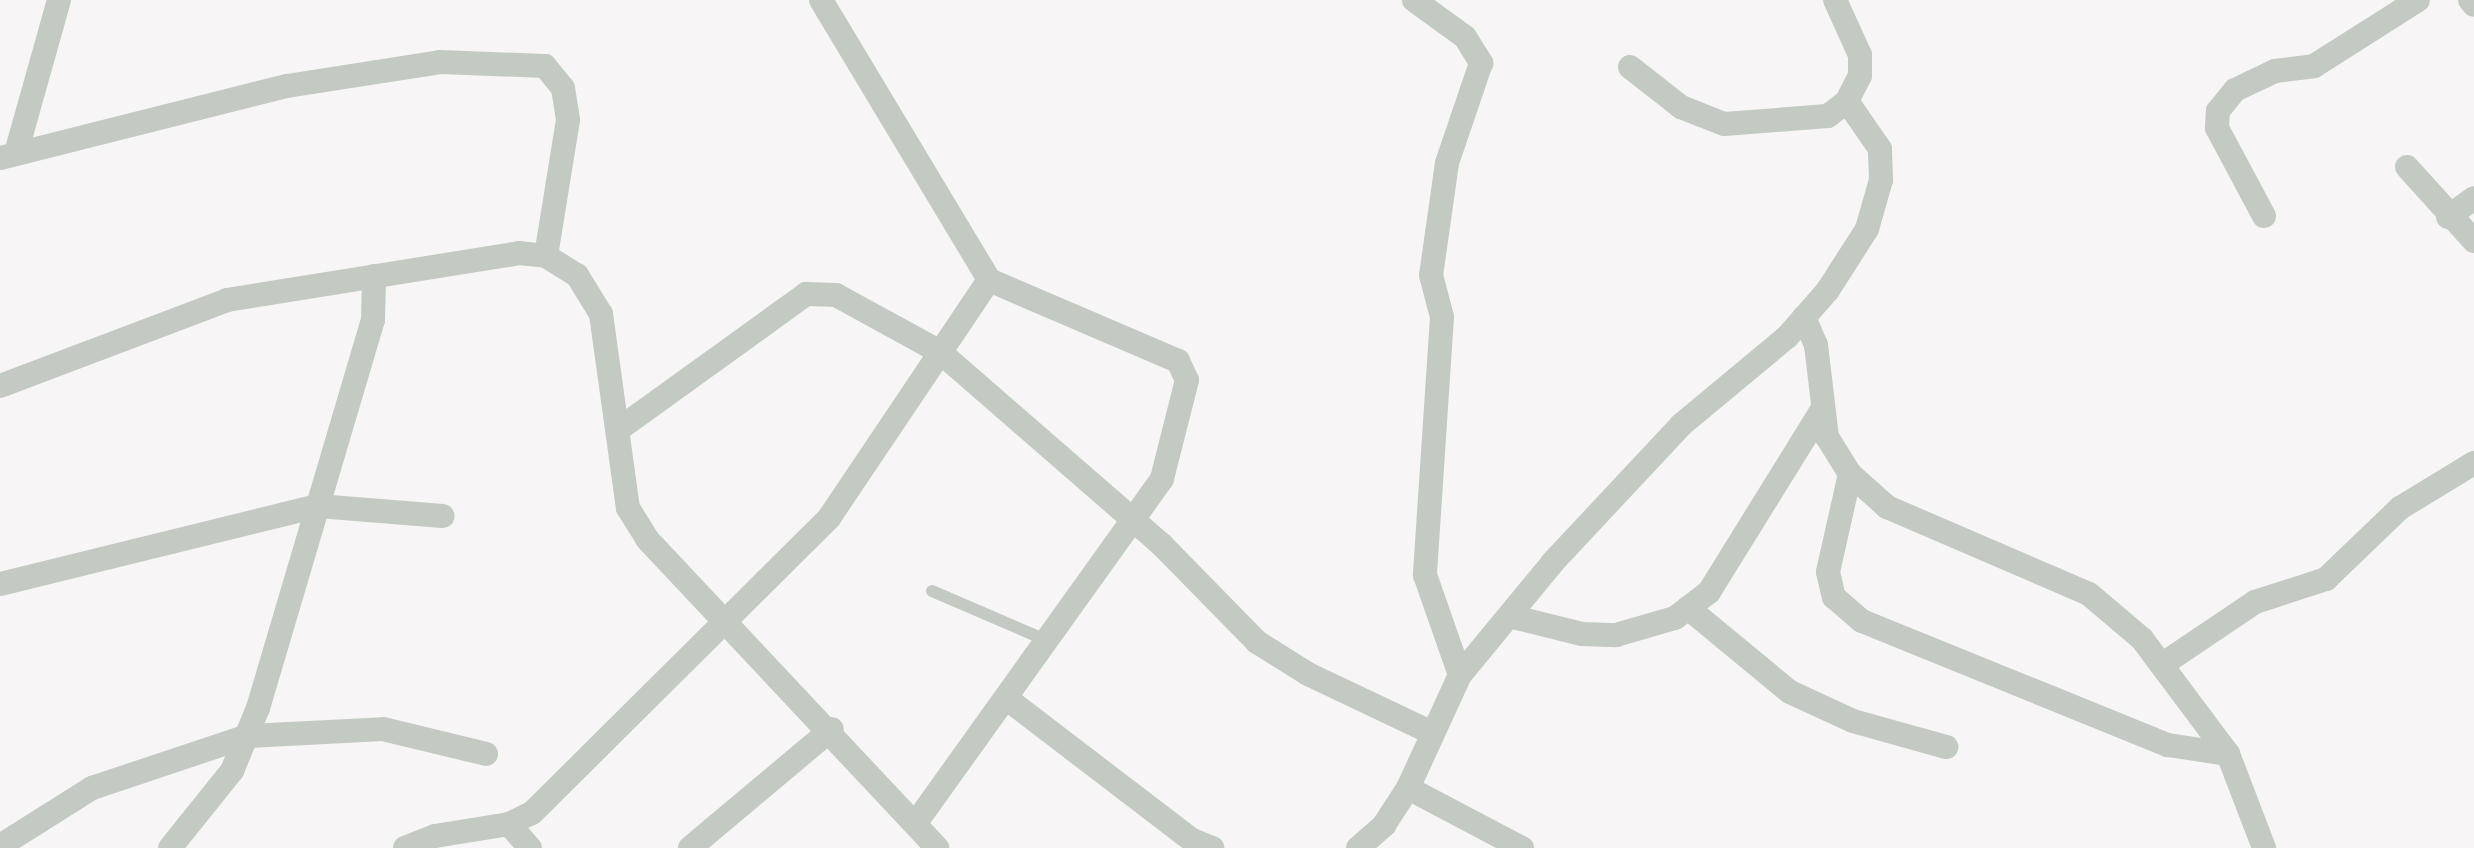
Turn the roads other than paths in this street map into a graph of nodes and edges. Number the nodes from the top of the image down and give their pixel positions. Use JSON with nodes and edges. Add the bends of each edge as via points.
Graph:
{"nodes":[{"id":1,"x":59,"y":0,"type":"edge"},
{"id":2,"x":821,"y":0,"type":"edge"},
{"id":3,"x":1414,"y":0,"type":"edge"},
{"id":4,"x":1835,"y":0,"type":"edge"},
{"id":5,"x":2418,"y":0,"type":"edge"},
{"id":6,"x":2470,"y":0,"type":"edge"},
{"id":7,"x":2474,"y":5,"type":"edge"},
{"id":8,"x":1630,"y":67,"type":"dead end"},
{"id":9,"x":1847,"y":101,"type":"junction"},
{"id":10,"x":8,"y":155,"type":"edge"},
{"id":11,"x":2407,"y":167,"type":"dead end"},
{"id":12,"x":2474,"y":198,"type":"edge"},
{"id":13,"x":2264,"y":216,"type":"dead end"},
{"id":14,"x":2448,"y":217,"type":"junction"},
{"id":15,"x":2474,"y":241,"type":"edge"},
{"id":16,"x":546,"y":256,"type":"junction"},
{"id":17,"x":374,"y":276,"type":"junction"},
{"id":18,"x":989,"y":280,"type":"junction"},
{"id":19,"x":1804,"y":317,"type":"junction"},
{"id":20,"x":940,"y":352,"type":"junction"},
{"id":21,"x":0,"y":386,"type":"edge"},
{"id":22,"x":1823,"y":408,"type":"junction"},
{"id":23,"x":620,"y":429,"type":"junction"},
{"id":24,"x":2474,"y":463,"type":"edge"},
{"id":25,"x":1850,"y":474,"type":"junction"},
{"id":26,"x":318,"y":506,"type":"junction"},
{"id":27,"x":443,"y":516,"type":"dead end"},
{"id":28,"x":1135,"y":521,"type":"junction"},
{"id":29,"x":0,"y":584,"type":"edge"},
{"id":30,"x":932,"y":591,"type":"dead end"},
{"id":31,"x":1688,"y":608,"type":"junction"},
{"id":32,"x":1509,"y":616,"type":"junction"},
{"id":33,"x":726,"y":622,"type":"junction"},
{"id":34,"x":1048,"y":641,"type":"junction"},
{"id":35,"x":2163,"y":664,"type":"junction"},
{"id":36,"x":1460,"y":675,"type":"junction"},
{"id":37,"x":1006,"y":698,"type":"junction"},
{"id":38,"x":832,"y":729,"type":"junction"},
{"id":39,"x":1430,"y":732,"type":"junction"},
{"id":40,"x":247,"y":736,"type":"junction"},
{"id":41,"x":1946,"y":747,"type":"dead end"},
{"id":42,"x":486,"y":754,"type":"dead end"},
{"id":43,"x":2228,"y":754,"type":"junction"},
{"id":44,"x":1408,"y":788,"type":"junction"},
{"id":45,"x":917,"y":821,"type":"junction"},
{"id":46,"x":509,"y":824,"type":"junction"},
{"id":47,"x":0,"y":846,"type":"edge"},
{"id":48,"x":170,"y":848,"type":"edge"},
{"id":49,"x":405,"y":848,"type":"edge"},
{"id":50,"x":530,"y":848,"type":"edge"},
{"id":51,"x":690,"y":848,"type":"edge"},
{"id":52,"x":937,"y":848,"type":"edge"},
{"id":53,"x":1212,"y":848,"type":"edge"},
{"id":54,"x":1358,"y":848,"type":"edge"},
{"id":55,"x":1522,"y":848,"type":"edge"},
{"id":56,"x":2264,"y":848,"type":"edge"}],
"edges":[{"from":1,"to":10,"type":"street"},
{"from":2,"to":18,"type":"street"},
{"from":3,"to":36,"type":"street","via":[[1465,37],[1481,64],[1447,163],[1431,275],[1442,317],[1425,575]]},
{"from":4,"to":9,"type":"street","via":[[1860,55],[1860,76]]},
{"from":5,"to":13,"type":"street","via":[[2314,66],[2275,71],[2235,89],[2218,111],[2217,128]]},
{"from":6,"to":7,"type":"street"},
{"from":8,"to":9,"type":"street","via":[[1681,107],[1724,124],[1828,116]]},
{"from":9,"to":19,"type":"street","via":[[1880,149],[1881,180],[1867,229]]},
{"from":10,"to":16,"type":"street","via":[[287,86],[440,62],[545,66],[563,88],[568,120]]},
{"from":11,"to":14,"type":"street"},
{"from":12,"to":14,"type":"street"},
{"from":14,"to":15,"type":"street"},
{"from":16,"to":17,"type":"street","via":[[519,253]]},
{"from":16,"to":23,"type":"street","via":[[578,275],[601,314]]},
{"from":17,"to":21,"type":"street","via":[[227,300]]},
{"from":17,"to":26,"type":"street","via":[[373,320]]},
{"from":18,"to":20,"type":"street"},
{"from":18,"to":28,"type":"street","via":[[1178,361],[1186,380],[1162,479]]},
{"from":19,"to":22,"type":"street","via":[[1816,345]]},
{"from":19,"to":32,"type":"street","via":[[1681,425]]},
{"from":20,"to":23,"type":"street","via":[[836,295],[806,294]]},
{"from":20,"to":28,"type":"street"},
{"from":20,"to":33,"type":"street","via":[[829,518]]},
{"from":22,"to":25,"type":"street","via":[[1827,437]]},
{"from":22,"to":31,"type":"street","via":[[1709,592]]},
{"from":23,"to":33,"type":"street","via":[[628,508],[647,539]]},
{"from":24,"to":35,"type":"street","via":[[2400,508],[2326,579],[2255,602]]},
{"from":25,"to":35,"type":"street","via":[[1887,507],[2089,594]]},
{"from":25,"to":43,"type":"street","via":[[1828,572],[1834,597],[1862,621],[2168,745]]},
{"from":26,"to":27,"type":"street"},
{"from":26,"to":29,"type":"street"},
{"from":26,"to":40,"type":"street"},
{"from":28,"to":34,"type":"street"},
{"from":28,"to":39,"type":"street","via":[[1257,642],[1308,674]]},
{"from":30,"to":34,"type":"lane"},
{"from":31,"to":32,"type":"street","via":[[1675,618],[1616,635],[1582,635]]},
{"from":31,"to":41,"type":"street","via":[[1790,692],[1853,721]]},
{"from":32,"to":36,"type":"street"},
{"from":33,"to":38,"type":"street"},
{"from":33,"to":46,"type":"street","via":[[532,813]]},
{"from":34,"to":37,"type":"street"},
{"from":35,"to":43,"type":"street"},
{"from":36,"to":39,"type":"street"},
{"from":37,"to":45,"type":"street"},
{"from":37,"to":53,"type":"street","via":[[1192,840]]},
{"from":38,"to":45,"type":"street"},
{"from":38,"to":51,"type":"street"},
{"from":39,"to":44,"type":"street"},
{"from":40,"to":42,"type":"street","via":[[383,729]]},
{"from":40,"to":47,"type":"street","via":[[92,788]]},
{"from":40,"to":48,"type":"street","via":[[232,771]]},
{"from":43,"to":56,"type":"street"},
{"from":44,"to":54,"type":"street","via":[[1384,825]]},
{"from":44,"to":55,"type":"street"},
{"from":45,"to":52,"type":"street"},
{"from":46,"to":49,"type":"street","via":[[435,835]]},
{"from":46,"to":50,"type":"street"}]}
